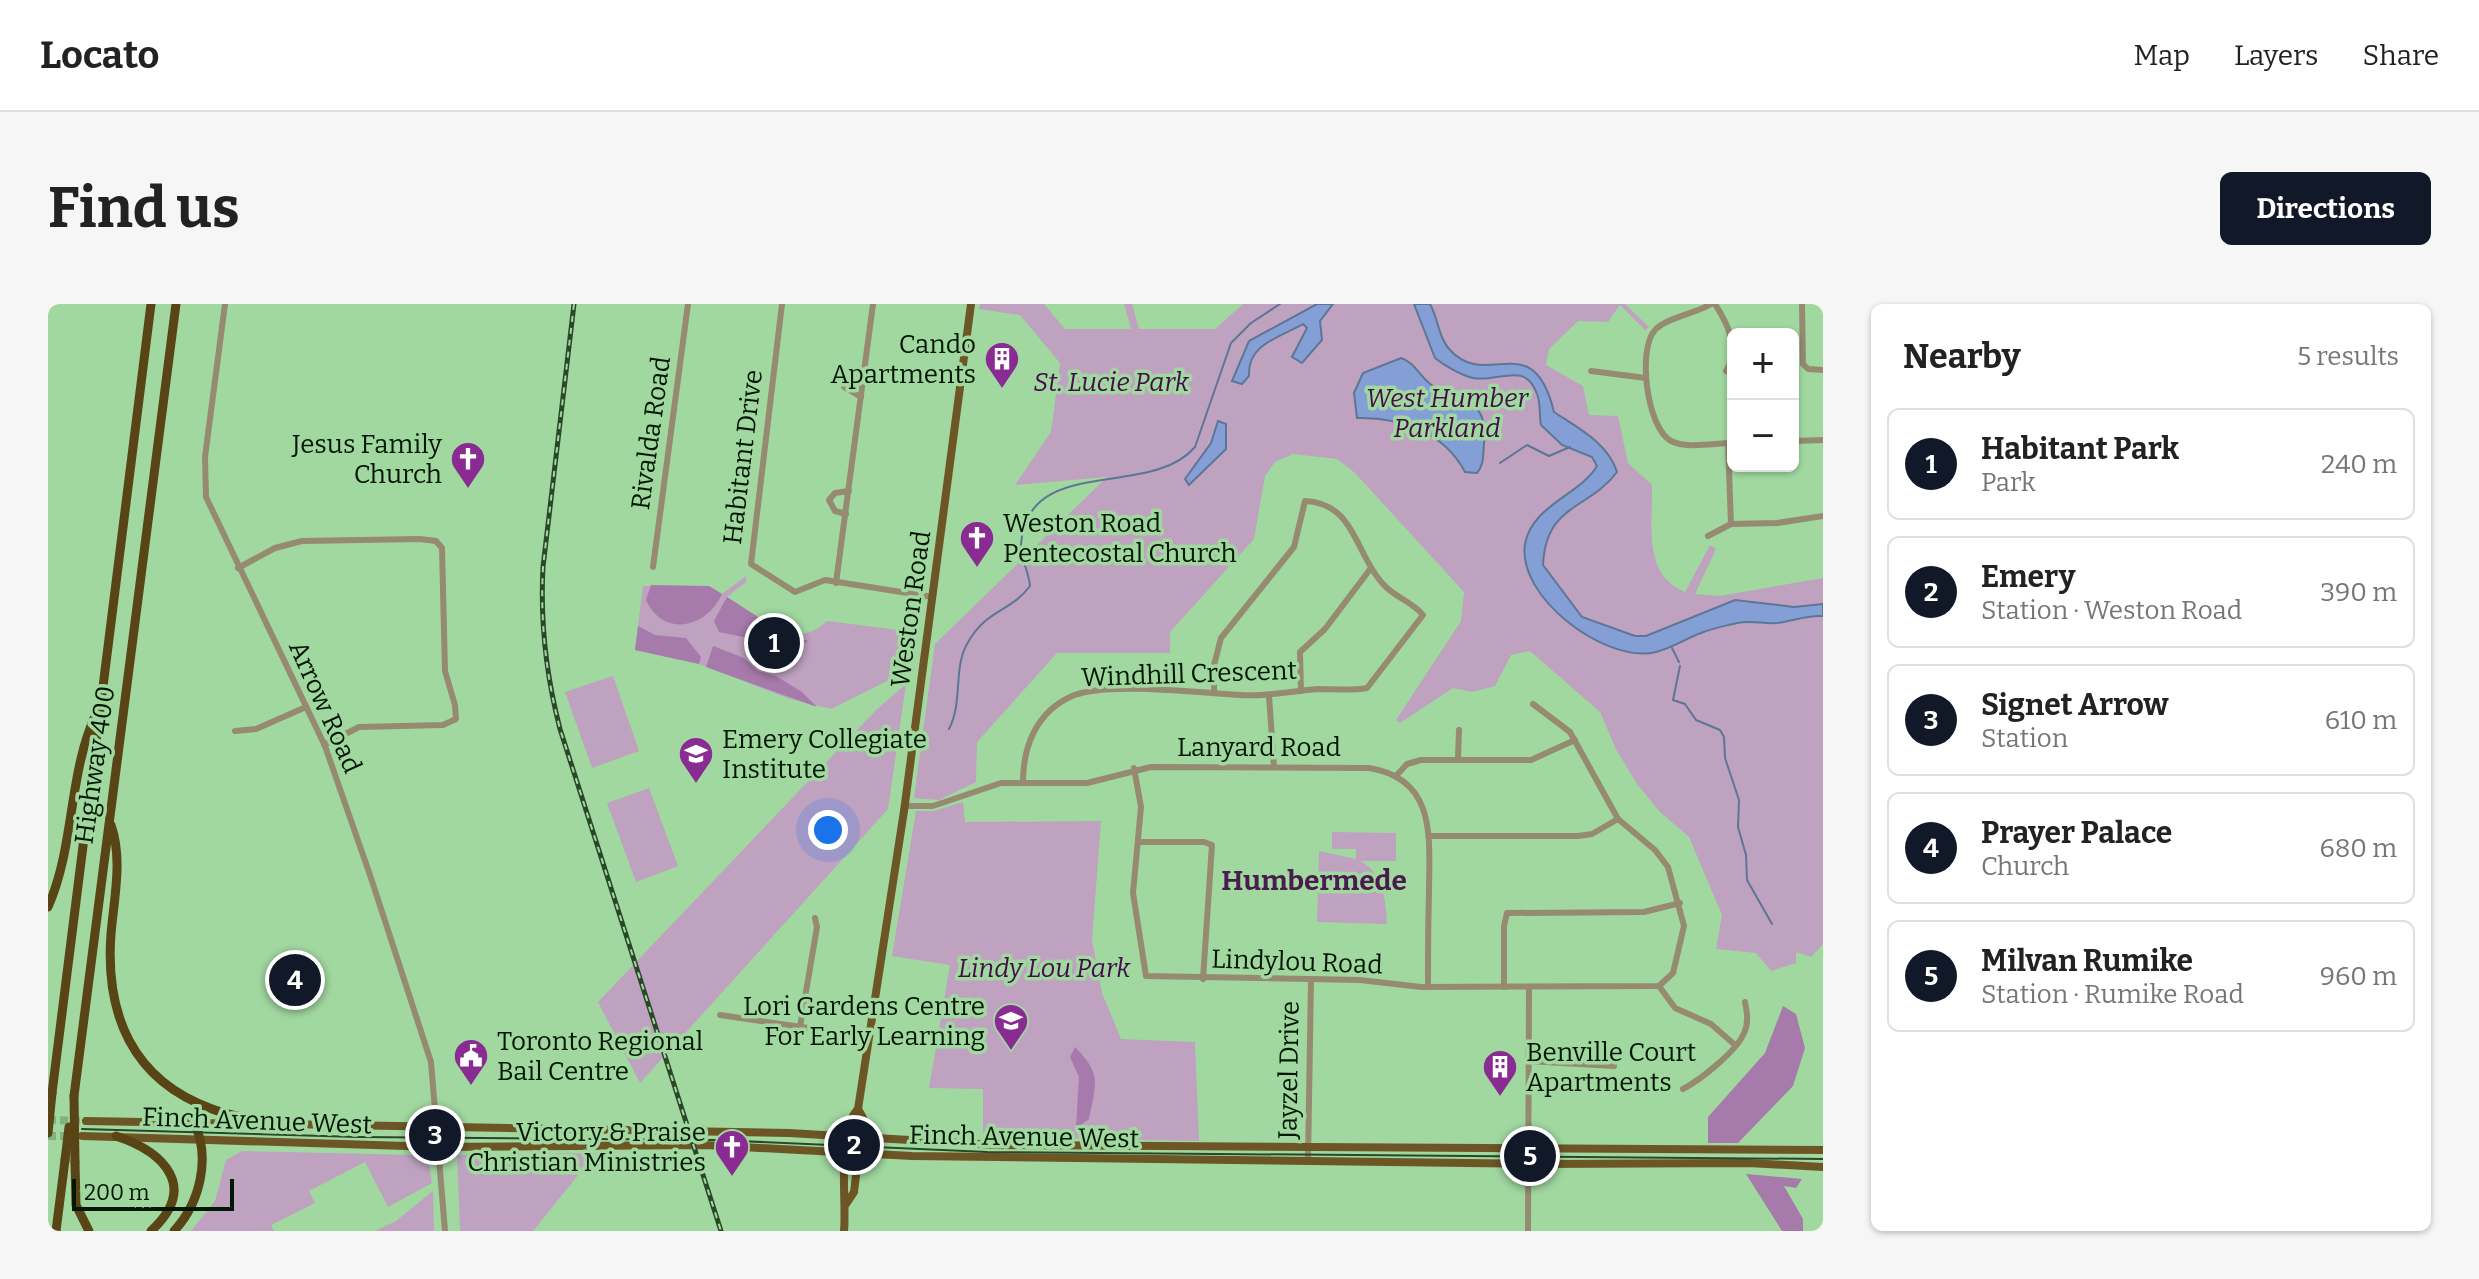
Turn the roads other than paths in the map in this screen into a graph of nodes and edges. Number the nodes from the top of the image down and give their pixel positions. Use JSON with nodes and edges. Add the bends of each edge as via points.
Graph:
{"nodes":[{"id":1,"x":151,"y":304,"type":"edge"},
{"id":2,"x":176,"y":304,"type":"edge"},
{"id":3,"x":225,"y":304,"type":"edge"},
{"id":4,"x":688,"y":304,"type":"edge"},
{"id":5,"x":782,"y":304,"type":"edge"},
{"id":6,"x":873,"y":304,"type":"edge"},
{"id":7,"x":971,"y":304,"type":"edge"},
{"id":8,"x":1713,"y":304,"type":"edge"},
{"id":9,"x":1802,"y":304,"type":"edge"},
{"id":10,"x":1823,"y":370,"type":"edge"},
{"id":11,"x":1591,"y":371,"type":"dead end"},
{"id":12,"x":1726,"y":371,"type":"dead end"},
{"id":13,"x":864,"y":374,"type":"junction"},
{"id":14,"x":1646,"y":378,"type":"junction"},
{"id":15,"x":861,"y":397,"type":"junction"},
{"id":16,"x":1823,"y":440,"type":"edge"},
{"id":17,"x":1799,"y":441,"type":"edge"},
{"id":18,"x":1727,"y":443,"type":"edge"},
{"id":19,"x":1731,"y":472,"type":"edge"},
{"id":20,"x":849,"y":491,"type":"junction"},
{"id":21,"x":846,"y":514,"type":"junction"},
{"id":22,"x":1823,"y":516,"type":"edge"},
{"id":23,"x":1731,"y":524,"type":"junction"},
{"id":24,"x":1708,"y":536,"type":"dead end"},
{"id":25,"x":653,"y":567,"type":"dead end"},
{"id":26,"x":238,"y":568,"type":"junction"},
{"id":27,"x":1371,"y":568,"type":"junction"},
{"id":28,"x":836,"y":583,"type":"junction"},
{"id":29,"x":933,"y":597,"type":"junction"},
{"id":30,"x":1214,"y":691,"type":"junction"},
{"id":31,"x":1301,"y":691,"type":"junction"},
{"id":32,"x":1269,"y":696,"type":"junction"},
{"id":33,"x":100,"y":704,"type":"junction"},
{"id":34,"x":1533,"y":704,"type":"dead end"},
{"id":35,"x":306,"y":707,"type":"junction"},
{"id":36,"x":1459,"y":730,"type":"dead end"},
{"id":37,"x":235,"y":731,"type":"dead end"},
{"id":38,"x":1575,"y":740,"type":"junction"},
{"id":39,"x":324,"y":745,"type":"junction"},
{"id":40,"x":1458,"y":759,"type":"junction"},
{"id":41,"x":1274,"y":767,"type":"junction"},
{"id":42,"x":1134,"y":768,"type":"junction"},
{"id":43,"x":1396,"y":776,"type":"junction"},
{"id":44,"x":1023,"y":782,"type":"junction"},
{"id":45,"x":905,"y":806,"type":"junction"},
{"id":46,"x":1618,"y":819,"type":"junction"},
{"id":47,"x":110,"y":822,"type":"junction"},
{"id":48,"x":1429,"y":836,"type":"junction"},
{"id":49,"x":1139,"y":842,"type":"junction"},
{"id":50,"x":1680,"y":903,"type":"junction"},
{"id":51,"x":48,"y":907,"type":"edge"},
{"id":52,"x":815,"y":918,"type":"dead end"},
{"id":53,"x":1203,"y":979,"type":"junction"},
{"id":54,"x":1311,"y":979,"type":"junction"},
{"id":55,"x":1659,"y":986,"type":"junction"},
{"id":56,"x":1428,"y":987,"type":"junction"},
{"id":57,"x":1504,"y":987,"type":"junction"},
{"id":58,"x":1529,"y":988,"type":"junction"},
{"id":59,"x":1745,"y":1002,"type":"dead end"},
{"id":60,"x":720,"y":1015,"type":"dead end"},
{"id":61,"x":800,"y":1027,"type":"junction"},
{"id":62,"x":870,"y":1037,"type":"junction"},
{"id":63,"x":1735,"y":1045,"type":"junction"},
{"id":64,"x":1528,"y":1061,"type":"junction"},
{"id":65,"x":1614,"y":1066,"type":"dead end"},
{"id":66,"x":1683,"y":1089,"type":"dead end"},
{"id":67,"x":858,"y":1109,"type":"junction"},
{"id":68,"x":86,"y":1121,"type":"tunnel mouth"},
{"id":69,"x":194,"y":1122,"type":"junction"},
{"id":70,"x":284,"y":1124,"type":"junction"},
{"id":71,"x":436,"y":1128,"type":"junction"},
{"id":72,"x":48,"y":1133,"type":"edge"},
{"id":73,"x":82,"y":1136,"type":"tunnel mouth"},
{"id":74,"x":116,"y":1136,"type":"junction"},
{"id":75,"x":849,"y":1136,"type":"junction"},
{"id":76,"x":860,"y":1138,"type":"junction"},
{"id":77,"x":198,"y":1139,"type":"junction"},
{"id":78,"x":438,"y":1147,"type":"junction"},
{"id":79,"x":1310,"y":1147,"type":"junction"},
{"id":80,"x":1528,"y":1147,"type":"junction"},
{"id":81,"x":1823,"y":1150,"type":"edge"},
{"id":82,"x":846,"y":1153,"type":"junction"},
{"id":83,"x":857,"y":1154,"type":"junction"},
{"id":84,"x":70,"y":1161,"type":"junction"},
{"id":85,"x":1308,"y":1161,"type":"junction"},
{"id":86,"x":1528,"y":1164,"type":"junction"},
{"id":87,"x":1823,"y":1167,"type":"edge"},
{"id":88,"x":846,"y":1204,"type":"junction"},
{"id":89,"x":56,"y":1231,"type":"edge"},
{"id":90,"x":89,"y":1231,"type":"edge"},
{"id":91,"x":151,"y":1231,"type":"edge"},
{"id":92,"x":174,"y":1231,"type":"edge"},
{"id":93,"x":445,"y":1231,"type":"edge"},
{"id":94,"x":844,"y":1231,"type":"edge"},
{"id":95,"x":1528,"y":1231,"type":"edge"}],
"edges":[{"from":1,"to":33,"type":"highway","name":"Highway 400"},
{"from":2,"to":47,"type":"highway","name":"Highway 400"},
{"from":3,"to":26,"type":"street","name":"Arrow Road","via":[[204,475],[209,506]]},
{"from":4,"to":25,"type":"street","name":"Rivalda Road"},
{"from":5,"to":28,"type":"street","name":"Habitant Drive","via":[[750,558],[757,571],[795,592],[818,581]]},
{"from":6,"to":13,"type":"street"},
{"from":7,"to":29,"type":"main road","name":"Weston Road"},
{"from":8,"to":12,"type":"street","via":[[1732,341],[1732,362]]},
{"from":8,"to":14,"type":"street","via":[[1657,328],[1646,350]]},
{"from":9,"to":10,"type":"street","via":[[1803,364]]},
{"from":11,"to":14,"type":"street"},
{"from":13,"to":15,"type":"street"},
{"from":13,"to":15,"type":"street","via":[[847,378],[844,387]]},
{"from":14,"to":18,"type":"street","via":[[1654,416],[1668,439],[1679,444]]},
{"from":15,"to":20,"type":"street"},
{"from":16,"to":17,"type":"street"},
{"from":19,"to":23,"type":"street"},
{"from":20,"to":21,"type":"street"},
{"from":20,"to":21,"type":"street","via":[[829,500],[835,511]]},
{"from":21,"to":28,"type":"street"},
{"from":22,"to":23,"type":"street"},
{"from":23,"to":24,"type":"street"},
{"from":26,"to":35,"type":"street","name":"Arrow Road"},
{"from":26,"to":39,"type":"street","via":[[275,548],[302,541],[420,539],[436,541],[442,548],[445,671],[456,719],[443,725],[359,727]]},
{"from":27,"to":30,"type":"street","via":[[1344,518],[1330,507],[1305,501],[1294,547],[1221,638]]},
{"from":27,"to":31,"type":"street","via":[[1325,629],[1300,652]]},
{"from":27,"to":31,"type":"street","name":"Windhill Crescent","via":[[1391,592],[1423,615],[1367,688]]},
{"from":28,"to":29,"type":"street","name":"Habitant Drive"},
{"from":29,"to":45,"type":"main road","name":"Weston Road"},
{"from":30,"to":32,"type":"street","name":"Windhill Crescent"},
{"from":30,"to":44,"type":"street","name":"Windhill Crescent","via":[[1073,695],[1029,738]]},
{"from":31,"to":32,"type":"street","name":"Windhill Crescent"},
{"from":32,"to":41,"type":"street"},
{"from":33,"to":51,"type":"highway","via":[[87,734],[63,863]]},
{"from":33,"to":72,"type":"highway","name":"Highway 400","bridge":true},
{"from":34,"to":38,"type":"street"},
{"from":35,"to":37,"type":"street","via":[[256,729]]},
{"from":35,"to":39,"type":"street","name":"Arrow Road"},
{"from":36,"to":40,"type":"street"},
{"from":38,"to":40,"type":"street","via":[[1531,760]]},
{"from":38,"to":46,"type":"street"},
{"from":39,"to":71,"type":"street","name":"Arrow Road","via":[[431,1062]]},
{"from":40,"to":43,"type":"street","via":[[1414,761]]},
{"from":41,"to":42,"type":"street","name":"Lanyard Road"},
{"from":41,"to":43,"type":"street","name":"Lanyard Road","via":[[1369,768]]},
{"from":42,"to":44,"type":"street","name":"Lanyard Road","via":[[1087,783]]},
{"from":42,"to":49,"type":"street","name":"Lindylou Road","via":[[1141,799]]},
{"from":43,"to":48,"type":"street","via":[[1420,801]]},
{"from":44,"to":45,"type":"street","name":"Lanyard Road","via":[[993,784],[933,806]]},
{"from":45,"to":62,"type":"main road","name":"Weston Road"},
{"from":46,"to":48,"type":"street","via":[[1584,836]]},
{"from":46,"to":50,"type":"street","via":[[1663,859]]},
{"from":47,"to":70,"type":"highway","via":[[119,846],[110,951],[112,1001],[122,1029],[154,1073],[192,1101]]},
{"from":47,"to":84,"type":"highway","name":"Highway 400","bridge":true},
{"from":48,"to":56,"type":"street"},
{"from":49,"to":53,"type":"street","name":"Lindylou Road","via":[[1133,893],[1143,973],[1152,979]]},
{"from":49,"to":53,"type":"street","via":[[1212,845]]},
{"from":50,"to":55,"type":"street","via":[[1684,926],[1674,969]]},
{"from":50,"to":57,"type":"street","via":[[1644,912],[1507,913]]},
{"from":52,"to":61,"type":"street"},
{"from":53,"to":54,"type":"street","name":"Lindylou Road"},
{"from":54,"to":56,"type":"street","name":"Lindylou Road"},
{"from":54,"to":79,"type":"street","name":"Jayzel Drive"},
{"from":55,"to":58,"type":"street","name":"Lindylou Road"},
{"from":55,"to":63,"type":"street","via":[[1675,1008],[1711,1024]]},
{"from":56,"to":57,"type":"street","name":"Lindylou Road"},
{"from":57,"to":58,"type":"street","name":"Lindylou Road"},
{"from":58,"to":64,"type":"street"},
{"from":59,"to":63,"type":"street","via":[[1747,1024]]},
{"from":60,"to":61,"type":"street"},
{"from":61,"to":62,"type":"street"},
{"from":62,"to":67,"type":"main road","name":"Weston Road"},
{"from":63,"to":66,"type":"street"},
{"from":64,"to":65,"type":"street"},
{"from":64,"to":80,"type":"street"},
{"from":67,"to":75,"type":"main road","name":"Weston Road"},
{"from":67,"to":76,"type":"main road","name":"Weston Road","via":[[863,1118]]},
{"from":68,"to":69,"type":"main road","name":"Finch Avenue West"},
{"from":69,"to":70,"type":"main road","name":"Finch Avenue West"},
{"from":69,"to":77,"type":"highway"},
{"from":70,"to":71,"type":"main road","name":"Finch Avenue West"},
{"from":71,"to":75,"type":"main road","name":"Finch Avenue West"},
{"from":71,"to":78,"type":"street","name":"Arrow Road"},
{"from":73,"to":74,"type":"main road","name":"Finch Avenue West"},
{"from":74,"to":77,"type":"main road","name":"Finch Avenue West"},
{"from":74,"to":91,"type":"highway","via":[[150,1149],[168,1169],[171,1200]]},
{"from":75,"to":76,"type":"main road","name":"Finch Avenue West"},
{"from":75,"to":82,"type":"main road","name":"Weston Road"},
{"from":76,"to":79,"type":"main road","name":"Finch Avenue West","via":[[996,1145]]},
{"from":76,"to":83,"type":"main road","name":"Weston Road"},
{"from":77,"to":78,"type":"main road","name":"Finch Avenue West"},
{"from":77,"to":92,"type":"highway","via":[[196,1196]]},
{"from":78,"to":82,"type":"main road","name":"Finch Avenue West","via":[[705,1145]]},
{"from":78,"to":93,"type":"street","name":"Arrow Road"},
{"from":79,"to":80,"type":"main road","name":"Finch Avenue West"},
{"from":79,"to":85,"type":"street","name":"Jayzel Drive"},
{"from":80,"to":81,"type":"main road","name":"Finch Avenue West"},
{"from":80,"to":86,"type":"street"},
{"from":82,"to":83,"type":"main road","name":"Finch Avenue West"},
{"from":82,"to":88,"type":"main road","name":"Weston Road"},
{"from":83,"to":85,"type":"main road","name":"Finch Avenue West"},
{"from":83,"to":88,"type":"main road","name":"Weston Road","via":[[854,1192]]},
{"from":84,"to":89,"type":"highway","name":"Highway 400"},
{"from":84,"to":90,"type":"highway","via":[[76,1205]]},
{"from":85,"to":86,"type":"main road","name":"Finch Avenue West"},
{"from":86,"to":87,"type":"main road","name":"Finch Avenue West"},
{"from":86,"to":95,"type":"street"},
{"from":88,"to":94,"type":"main road","name":"Weston Road"}]}
